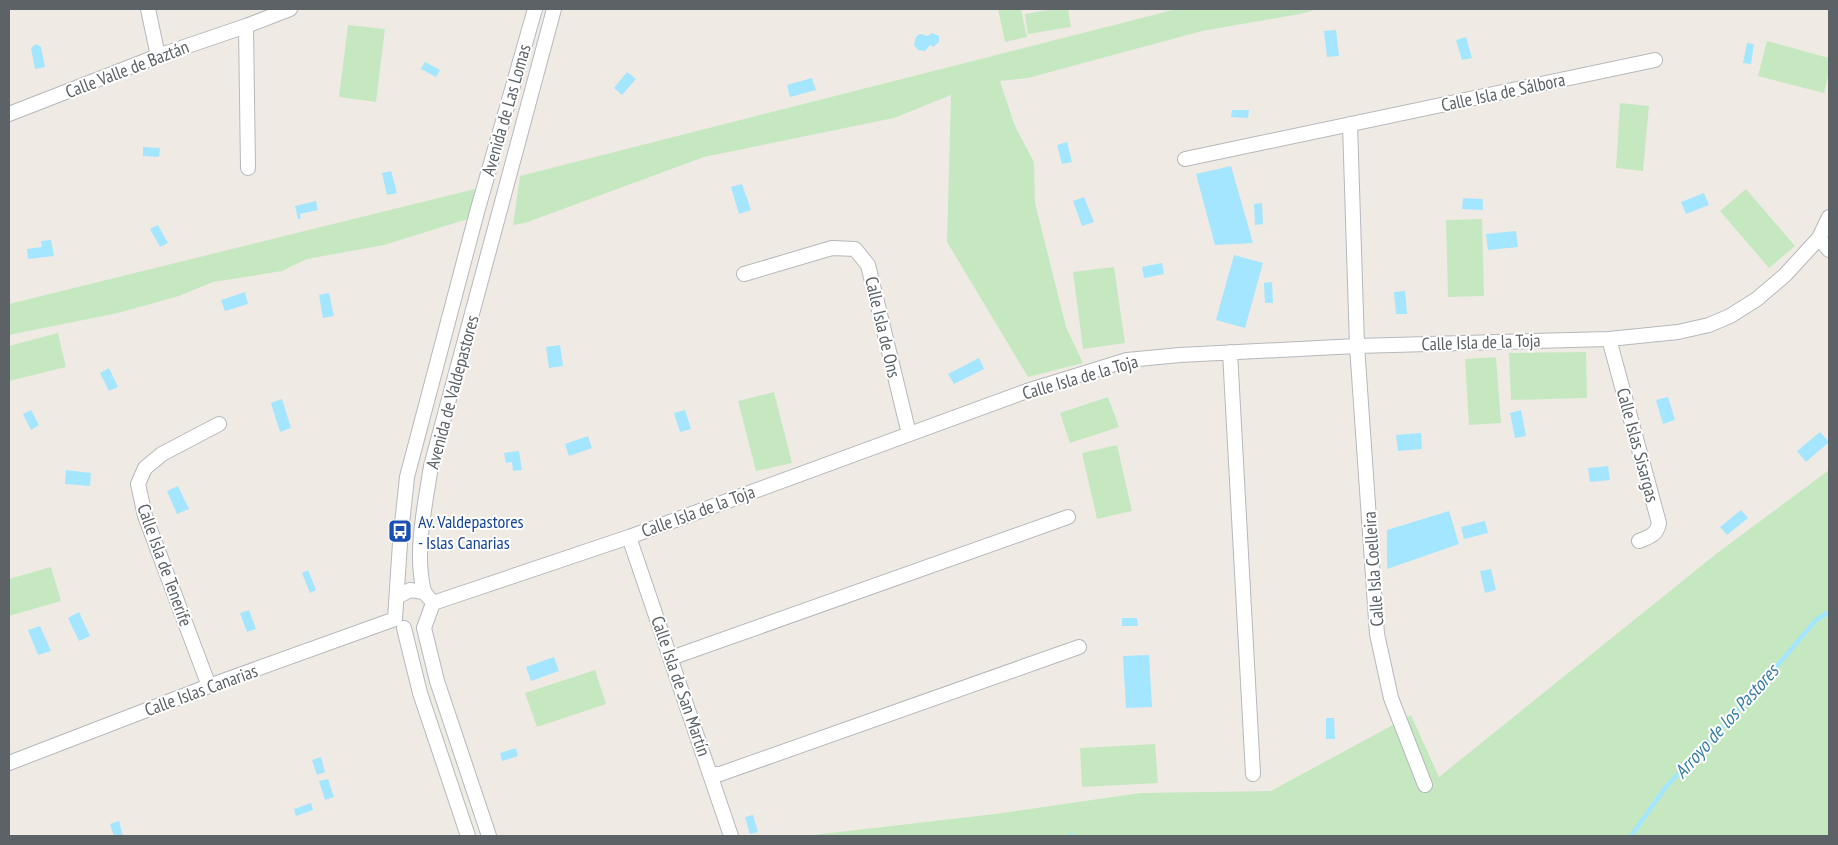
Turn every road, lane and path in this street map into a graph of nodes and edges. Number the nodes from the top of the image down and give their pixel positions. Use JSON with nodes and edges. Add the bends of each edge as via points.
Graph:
{"nodes":[{"id":1,"x":148,"y":9,"type":"edge"},
{"id":2,"x":290,"y":9,"type":"edge"},
{"id":3,"x":535,"y":9,"type":"edge"},
{"id":4,"x":554,"y":9,"type":"edge"},
{"id":5,"x":246,"y":26,"type":"junction"},
{"id":6,"x":158,"y":56,"type":"junction"},
{"id":7,"x":1655,"y":60,"type":"dead end"},
{"id":8,"x":9,"y":114,"type":"edge"},
{"id":9,"x":1350,"y":124,"type":"junction"},
{"id":10,"x":1185,"y":159,"type":"dead end"},
{"id":11,"x":248,"y":168,"type":"dead end"},
{"id":12,"x":505,"y":194,"type":"joint"},
{"id":13,"x":477,"y":212,"type":"joint"},
{"id":14,"x":1829,"y":217,"type":"edge"},
{"id":15,"x":1818,"y":238,"type":"junction"},
{"id":16,"x":1829,"y":250,"type":"edge"},
{"id":17,"x":744,"y":274,"type":"dead end"},
{"id":18,"x":1609,"y":339,"type":"junction"},
{"id":19,"x":1356,"y":346,"type":"junction"},
{"id":20,"x":1230,"y":352,"type":"junction"},
{"id":21,"x":219,"y":424,"type":"dead end"},
{"id":22,"x":909,"y":434,"type":"junction"},
{"id":23,"x":1068,"y":517,"type":"dead end"},
{"id":24,"x":629,"y":537,"type":"junction"},
{"id":25,"x":1639,"y":541,"type":"dead end"},
{"id":26,"x":424,"y":592,"type":"junction"},
{"id":27,"x":397,"y":597,"type":"junction"},
{"id":28,"x":433,"y":604,"type":"junction"},
{"id":29,"x":400,"y":624,"type":"junction"},
{"id":30,"x":424,"y":628,"type":"junction"},
{"id":31,"x":1079,"y":647,"type":"dead end"},
{"id":32,"x":671,"y":658,"type":"junction"},
{"id":33,"x":209,"y":686,"type":"junction"},
{"id":34,"x":9,"y":763,"type":"edge"},
{"id":35,"x":711,"y":774,"type":"junction"},
{"id":36,"x":1253,"y":774,"type":"dead end"},
{"id":37,"x":1425,"y":785,"type":"dead end"},
{"id":38,"x":468,"y":836,"type":"edge"},
{"id":39,"x":489,"y":836,"type":"edge"},
{"id":40,"x":731,"y":836,"type":"edge"}],
"edges":[{"from":1,"to":6,"type":"street"},
{"from":2,"to":5,"type":"street","name":"Calle Valle de Baztán"},
{"from":3,"to":13,"type":"street","name":"Avenida de Las Lomas"},
{"from":4,"to":12,"type":"street","name":"Avenida de Las Lomas"},
{"from":5,"to":6,"type":"street","name":"Calle Valle de Baztán"},
{"from":5,"to":11,"type":"street"},
{"from":6,"to":8,"type":"street","name":"Calle Valle de Baztán"},
{"from":7,"to":9,"type":"street","name":"Calle Isla de Sálbora"},
{"from":9,"to":10,"type":"street","name":"Calle Isla de Sálbora"},
{"from":9,"to":19,"type":"street"},
{"from":12,"to":26,"type":"street","name":"Avenida de Valdepastores","via":[[431,466],[421,528],[420,578]]},
{"from":13,"to":27,"type":"street","name":"Avenida de Valdepastores","via":[[407,477]]},
{"from":14,"to":15,"type":"street","name":"Calle Isla de la Toja"},
{"from":15,"to":16,"type":"street"},
{"from":15,"to":18,"type":"street","name":"Calle Isla de la Toja","via":[[1758,299],[1730,316],[1678,332]]},
{"from":17,"to":22,"type":"street","name":"Calle Isla de Ons","via":[[832,248],[856,249],[868,265]]},
{"from":18,"to":19,"type":"street","name":"Calle Isla de la Toja"},
{"from":18,"to":25,"type":"street","name":"Calle Islas Sisargas","via":[[1659,523],[1655,534]]},
{"from":19,"to":20,"type":"street","name":"Calle Isla de la Toja"},
{"from":19,"to":37,"type":"street","name":"Calle Isla Coelleira","via":[[1378,634],[1391,698]]},
{"from":20,"to":22,"type":"street","name":"Calle Isla de la Toja","via":[[1127,360],[1027,391]]},
{"from":20,"to":36,"type":"street"},
{"from":21,"to":33,"type":"street","name":"Calle Isla de Tenerife","via":[[162,454],[145,468],[138,484],[145,516]]},
{"from":22,"to":24,"type":"street","name":"Calle Isla de la Toja"},
{"from":23,"to":32,"type":"street"},
{"from":24,"to":28,"type":"street","name":"Calle Isla de la Toja"},
{"from":24,"to":32,"type":"street","name":"Calle Isla de San Martín"},
{"from":26,"to":27,"type":"street","via":[[410,590]]},
{"from":26,"to":28,"type":"street"},
{"from":27,"to":29,"type":"street"},
{"from":28,"to":30,"type":"street"},
{"from":29,"to":30,"type":"street"},
{"from":29,"to":33,"type":"street","name":"Calle Islas Canarias"},
{"from":29,"to":38,"type":"street"},
{"from":30,"to":39,"type":"street","via":[[437,681]]},
{"from":31,"to":35,"type":"street","via":[[720,774]]},
{"from":32,"to":35,"type":"street","name":"Calle Isla de San Martín"},
{"from":33,"to":34,"type":"street","name":"Calle Islas Canarias"},
{"from":35,"to":40,"type":"street","name":"Calle Isla de San Martín"}]}
